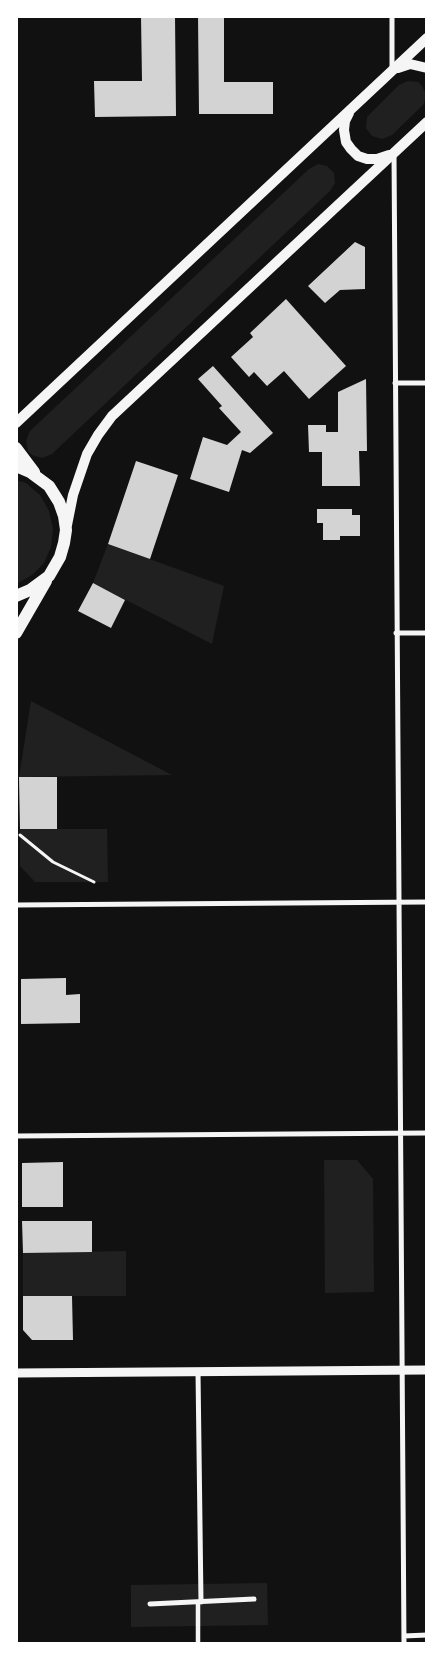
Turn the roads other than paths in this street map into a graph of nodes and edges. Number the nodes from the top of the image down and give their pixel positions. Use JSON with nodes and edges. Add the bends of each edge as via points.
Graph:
{"nodes":[{"id":1,"x":392,"y":16,"type":"edge"},
{"id":2,"x":427,"y":38,"type":"edge"},
{"id":3,"x":427,"y":68,"type":"edge"},
{"id":4,"x":392,"y":70,"type":"junction"},
{"id":5,"x":354,"y":106,"type":"junction"},
{"id":6,"x":427,"y":122,"type":"edge"},
{"id":7,"x":394,"y":152,"type":"junction"},
{"id":8,"x":395,"y":383,"type":"junction"},
{"id":9,"x":427,"y":383,"type":"edge"},
{"id":10,"x":16,"y":423,"type":"edge"},
{"id":11,"x":16,"y":448,"type":"edge"},
{"id":12,"x":16,"y":466,"type":"edge"},
{"id":13,"x":37,"y":476,"type":"junction"},
{"id":14,"x":64,"y":543,"type":"junction"},
{"id":15,"x":53,"y":570,"type":"junction"},
{"id":16,"x":16,"y":596,"type":"edge"},
{"id":17,"x":16,"y":633,"type":"edge"},
{"id":18,"x":396,"y":633,"type":"junction"},
{"id":19,"x":427,"y":633,"type":"edge"},
{"id":20,"x":427,"y":902,"type":"edge"},
{"id":21,"x":398,"y":903,"type":"junction"},
{"id":22,"x":16,"y":906,"type":"edge"},
{"id":23,"x":400,"y":1133,"type":"junction"},
{"id":24,"x":427,"y":1133,"type":"edge"},
{"id":25,"x":16,"y":1136,"type":"edge"},
{"id":26,"x":402,"y":1370,"type":"junction"},
{"id":27,"x":427,"y":1370,"type":"edge"},
{"id":28,"x":198,"y":1372,"type":"junction"},
{"id":29,"x":16,"y":1373,"type":"edge"},
{"id":30,"x":254,"y":1599,"type":"dead end"},
{"id":31,"x":200,"y":1602,"type":"junction"},
{"id":32,"x":150,"y":1604,"type":"dead end"},
{"id":33,"x":427,"y":1635,"type":"edge"},
{"id":34,"x":404,"y":1636,"type":"junction"},
{"id":35,"x":198,"y":1644,"type":"edge"},
{"id":36,"x":404,"y":1644,"type":"edge"}],
"edges":[{"from":1,"to":4,"type":"street"},
{"from":2,"to":4,"type":"main road"},
{"from":3,"to":4,"type":"main road","via":[[410,64]]},
{"from":4,"to":5,"type":"main road"},
{"from":5,"to":7,"type":"main road","via":[[345,121],[344,130],[351,149],[358,156],[377,160]]},
{"from":5,"to":10,"type":"main road"},
{"from":6,"to":7,"type":"main road"},
{"from":7,"to":8,"type":"street"},
{"from":7,"to":14,"type":"main road","via":[[112,416],[87,454],[80,472]]},
{"from":8,"to":9,"type":"street"},
{"from":8,"to":18,"type":"street"},
{"from":11,"to":13,"type":"main road"},
{"from":12,"to":13,"type":"main road"},
{"from":13,"to":14,"type":"main road","via":[[59,502],[65,523]]},
{"from":14,"to":15,"type":"main road"},
{"from":15,"to":16,"type":"main road","via":[[37,586]]},
{"from":15,"to":17,"type":"main road"},
{"from":18,"to":19,"type":"street"},
{"from":18,"to":21,"type":"street"},
{"from":20,"to":21,"type":"street"},
{"from":21,"to":22,"type":"street"},
{"from":21,"to":23,"type":"street"},
{"from":23,"to":24,"type":"street"},
{"from":23,"to":25,"type":"street"},
{"from":23,"to":26,"type":"street"},
{"from":26,"to":27,"type":"street"},
{"from":26,"to":28,"type":"street"},
{"from":26,"to":34,"type":"street"},
{"from":28,"to":29,"type":"street"},
{"from":28,"to":31,"type":"street"},
{"from":30,"to":31,"type":"street"},
{"from":31,"to":32,"type":"street"},
{"from":31,"to":35,"type":"street"},
{"from":33,"to":34,"type":"street"},
{"from":34,"to":36,"type":"street"}]}
